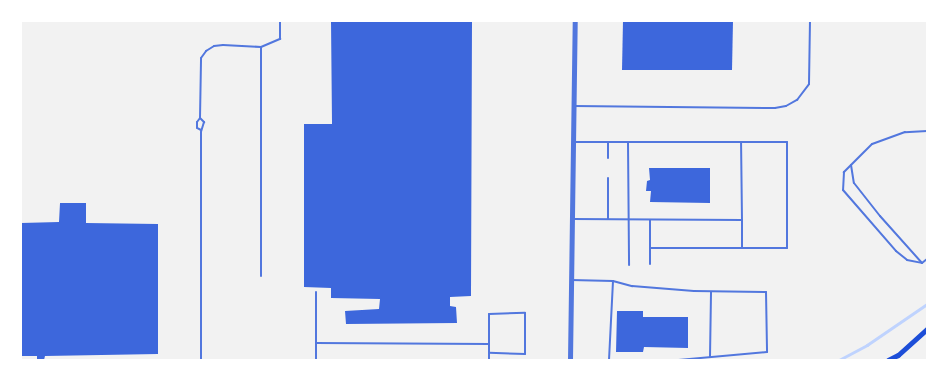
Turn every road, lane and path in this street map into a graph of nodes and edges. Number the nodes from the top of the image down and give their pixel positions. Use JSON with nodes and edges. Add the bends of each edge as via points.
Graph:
{"nodes":[{"id":1,"x":280,"y":21,"type":"edge"},
{"id":2,"x":575,"y":21,"type":"edge"},
{"id":3,"x":810,"y":21,"type":"edge"},
{"id":4,"x":261,"y":47,"type":"junction"},
{"id":5,"x":574,"y":106,"type":"junction"},
{"id":6,"x":200,"y":118,"type":"junction"},
{"id":7,"x":201,"y":130,"type":"junction"},
{"id":8,"x":927,"y":131,"type":"edge"},
{"id":9,"x":573,"y":142,"type":"junction"},
{"id":10,"x":608,"y":142,"type":"junction"},
{"id":11,"x":741,"y":142,"type":"junction"},
{"id":12,"x":628,"y":143,"type":"junction"},
{"id":13,"x":608,"y":158,"type":"dead end"},
{"id":14,"x":851,"y":164,"type":"junction"},
{"id":15,"x":608,"y":178,"type":"dead end"},
{"id":16,"x":572,"y":219,"type":"junction"},
{"id":17,"x":608,"y":219,"type":"junction"},
{"id":18,"x":628,"y":220,"type":"junction"},
{"id":19,"x":650,"y":220,"type":"junction"},
{"id":20,"x":742,"y":220,"type":"junction"},
{"id":21,"x":651,"y":248,"type":"junction"},
{"id":22,"x":742,"y":248,"type":"junction"},
{"id":23,"x":927,"y":259,"type":"edge"},
{"id":24,"x":922,"y":263,"type":"junction"},
{"id":25,"x":650,"y":264,"type":"dead end"},
{"id":26,"x":629,"y":265,"type":"dead end"},
{"id":27,"x":261,"y":276,"type":"dead end"},
{"id":28,"x":571,"y":280,"type":"junction"},
{"id":29,"x":613,"y":282,"type":"junction"},
{"id":30,"x":711,"y":291,"type":"junction"},
{"id":31,"x":316,"y":292,"type":"dead end"},
{"id":32,"x":927,"y":329,"type":"edge"},
{"id":33,"x":316,"y":343,"type":"junction"},
{"id":34,"x":489,"y":344,"type":"junction"},
{"id":35,"x":489,"y":353,"type":"junction"},
{"id":36,"x":710,"y":357,"type":"junction"},
{"id":37,"x":201,"y":360,"type":"edge"},
{"id":38,"x":316,"y":360,"type":"edge"},
{"id":39,"x":489,"y":360,"type":"edge"},
{"id":40,"x":570,"y":360,"type":"edge"},
{"id":41,"x":609,"y":360,"type":"edge"},
{"id":42,"x":678,"y":360,"type":"edge"},
{"id":43,"x":888,"y":360,"type":"edge"}],
"edges":[{"from":1,"to":4,"type":"lane","via":[[280,39]]},
{"from":2,"to":5,"type":"street"},
{"from":3,"to":5,"type":"lane","via":[[808,84],[797,100],[786,106]]},
{"from":4,"to":6,"type":"lane","via":[[223,45],[206,51],[201,58]]},
{"from":4,"to":27,"type":"lane"},
{"from":5,"to":9,"type":"street"},
{"from":6,"to":7,"type":"lane","via":[[204,122]]},
{"from":6,"to":7,"type":"lane","via":[[197,128]]},
{"from":7,"to":37,"type":"lane"},
{"from":8,"to":14,"type":"lane","via":[[905,132],[872,144]]},
{"from":9,"to":10,"type":"lane"},
{"from":9,"to":16,"type":"street"},
{"from":10,"to":12,"type":"lane"},
{"from":10,"to":13,"type":"lane"},
{"from":11,"to":12,"type":"lane"},
{"from":11,"to":20,"type":"lane"},
{"from":11,"to":22,"type":"lane","via":[[787,142],[786,248]]},
{"from":12,"to":18,"type":"lane"},
{"from":14,"to":24,"type":"lane","via":[[854,182]]},
{"from":14,"to":24,"type":"lane","via":[[844,172],[843,190],[896,251],[907,260]]},
{"from":15,"to":17,"type":"lane"},
{"from":16,"to":17,"type":"lane"},
{"from":16,"to":28,"type":"street"},
{"from":17,"to":18,"type":"lane"},
{"from":18,"to":19,"type":"lane"},
{"from":18,"to":26,"type":"lane"},
{"from":19,"to":20,"type":"lane"},
{"from":19,"to":21,"type":"lane"},
{"from":20,"to":22,"type":"lane"},
{"from":21,"to":22,"type":"lane"},
{"from":21,"to":25,"type":"lane"},
{"from":23,"to":24,"type":"lane"},
{"from":28,"to":29,"type":"lane"},
{"from":28,"to":40,"type":"street"},
{"from":29,"to":30,"type":"lane"},
{"from":29,"to":41,"type":"lane"},
{"from":30,"to":36,"type":"lane"},
{"from":30,"to":36,"type":"lane","via":[[766,292],[767,352]]},
{"from":31,"to":33,"type":"lane"},
{"from":32,"to":43,"type":"main road"},
{"from":33,"to":34,"type":"lane"},
{"from":33,"to":38,"type":"lane"},
{"from":34,"to":35,"type":"lane"},
{"from":34,"to":35,"type":"lane","via":[[489,314],[525,314],[526,354]]},
{"from":35,"to":39,"type":"lane"},
{"from":36,"to":42,"type":"lane"}]}
